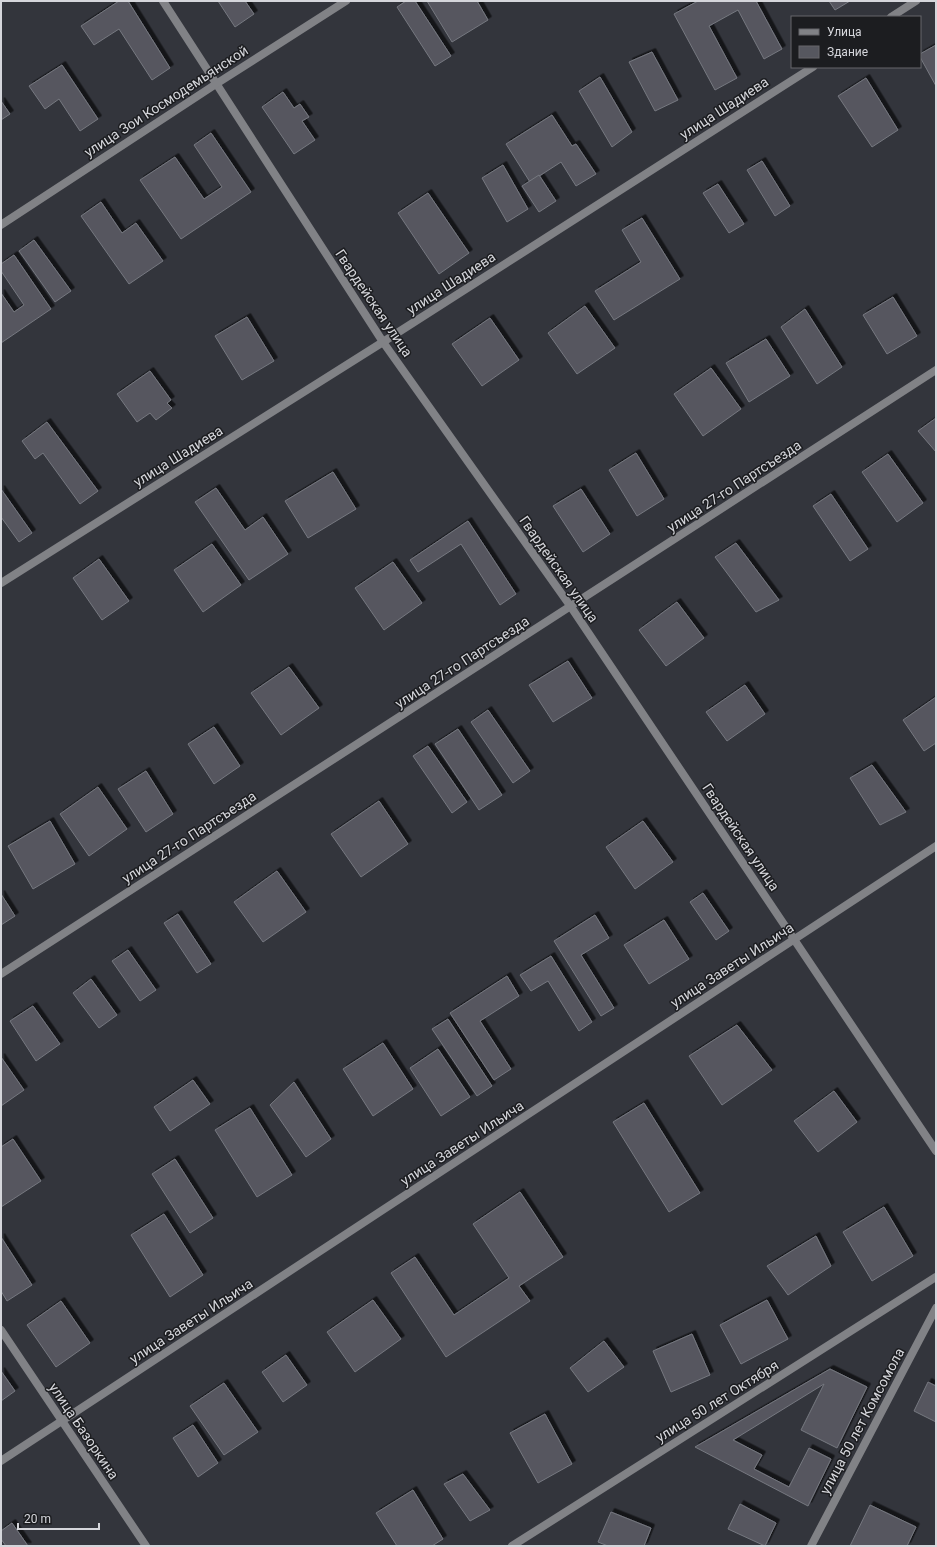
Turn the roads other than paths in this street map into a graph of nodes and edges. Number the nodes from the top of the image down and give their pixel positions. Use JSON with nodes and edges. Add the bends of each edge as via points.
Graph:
{"nodes":[{"id":1,"x":163,"y":1,"type":"edge"},
{"id":2,"x":346,"y":1,"type":"edge"},
{"id":3,"x":916,"y":1,"type":"edge"},
{"id":4,"x":893,"y":16,"type":"edge"},
{"id":5,"x":810,"y":68,"type":"edge"},
{"id":6,"x":216,"y":84,"type":"junction"},
{"id":7,"x":1,"y":225,"type":"edge"},
{"id":8,"x":383,"y":342,"type":"junction"},
{"id":9,"x":936,"y":370,"type":"edge"},
{"id":10,"x":1,"y":583,"type":"edge"},
{"id":11,"x":571,"y":607,"type":"junction"},
{"id":12,"x":936,"y":846,"type":"edge"},
{"id":13,"x":795,"y":939,"type":"junction"},
{"id":14,"x":1,"y":974,"type":"edge"},
{"id":15,"x":936,"y":1150,"type":"edge"},
{"id":16,"x":936,"y":1277,"type":"edge"},
{"id":17,"x":936,"y":1308,"type":"edge"},
{"id":18,"x":1,"y":1330,"type":"edge"},
{"id":19,"x":62,"y":1422,"type":"junction"},
{"id":20,"x":1,"y":1461,"type":"edge"},
{"id":21,"x":146,"y":1546,"type":"edge"},
{"id":22,"x":512,"y":1546,"type":"edge"},
{"id":23,"x":811,"y":1546,"type":"edge"}],
"edges":[{"from":1,"to":6,"type":"street","name":"Гвардейская улица"},
{"from":2,"to":6,"type":"street","name":"улица Зои Космодемьянской"},
{"from":3,"to":4,"type":"street"},
{"from":5,"to":8,"type":"street","name":"улица Шадиева"},
{"from":6,"to":7,"type":"street","name":"улица Зои Космодемьянской"},
{"from":6,"to":8,"type":"street","name":"Гвардейская улица"},
{"from":8,"to":10,"type":"street","name":"улица Шадиева"},
{"from":8,"to":11,"type":"street","name":"Гвардейская улица"},
{"from":9,"to":11,"type":"street","name":"улица 27-го Партсъезда"},
{"from":11,"to":13,"type":"street","name":"Гвардейская улица"},
{"from":11,"to":14,"type":"street","name":"улица 27-го Партсъезда"},
{"from":12,"to":13,"type":"street","name":"улица Заветы Ильича"},
{"from":13,"to":15,"type":"street","name":"Гвардейская улица"},
{"from":13,"to":19,"type":"street","name":"улица Заветы Ильича"},
{"from":16,"to":22,"type":"street","name":"улица 50 лет Октября"},
{"from":17,"to":23,"type":"street","name":"улица 50 лет Комсомола"},
{"from":18,"to":19,"type":"street","name":"улица Базоркина"},
{"from":19,"to":20,"type":"street","name":"улица Заветы Ильича"},
{"from":19,"to":21,"type":"street","name":"улица Базоркина"}]}
